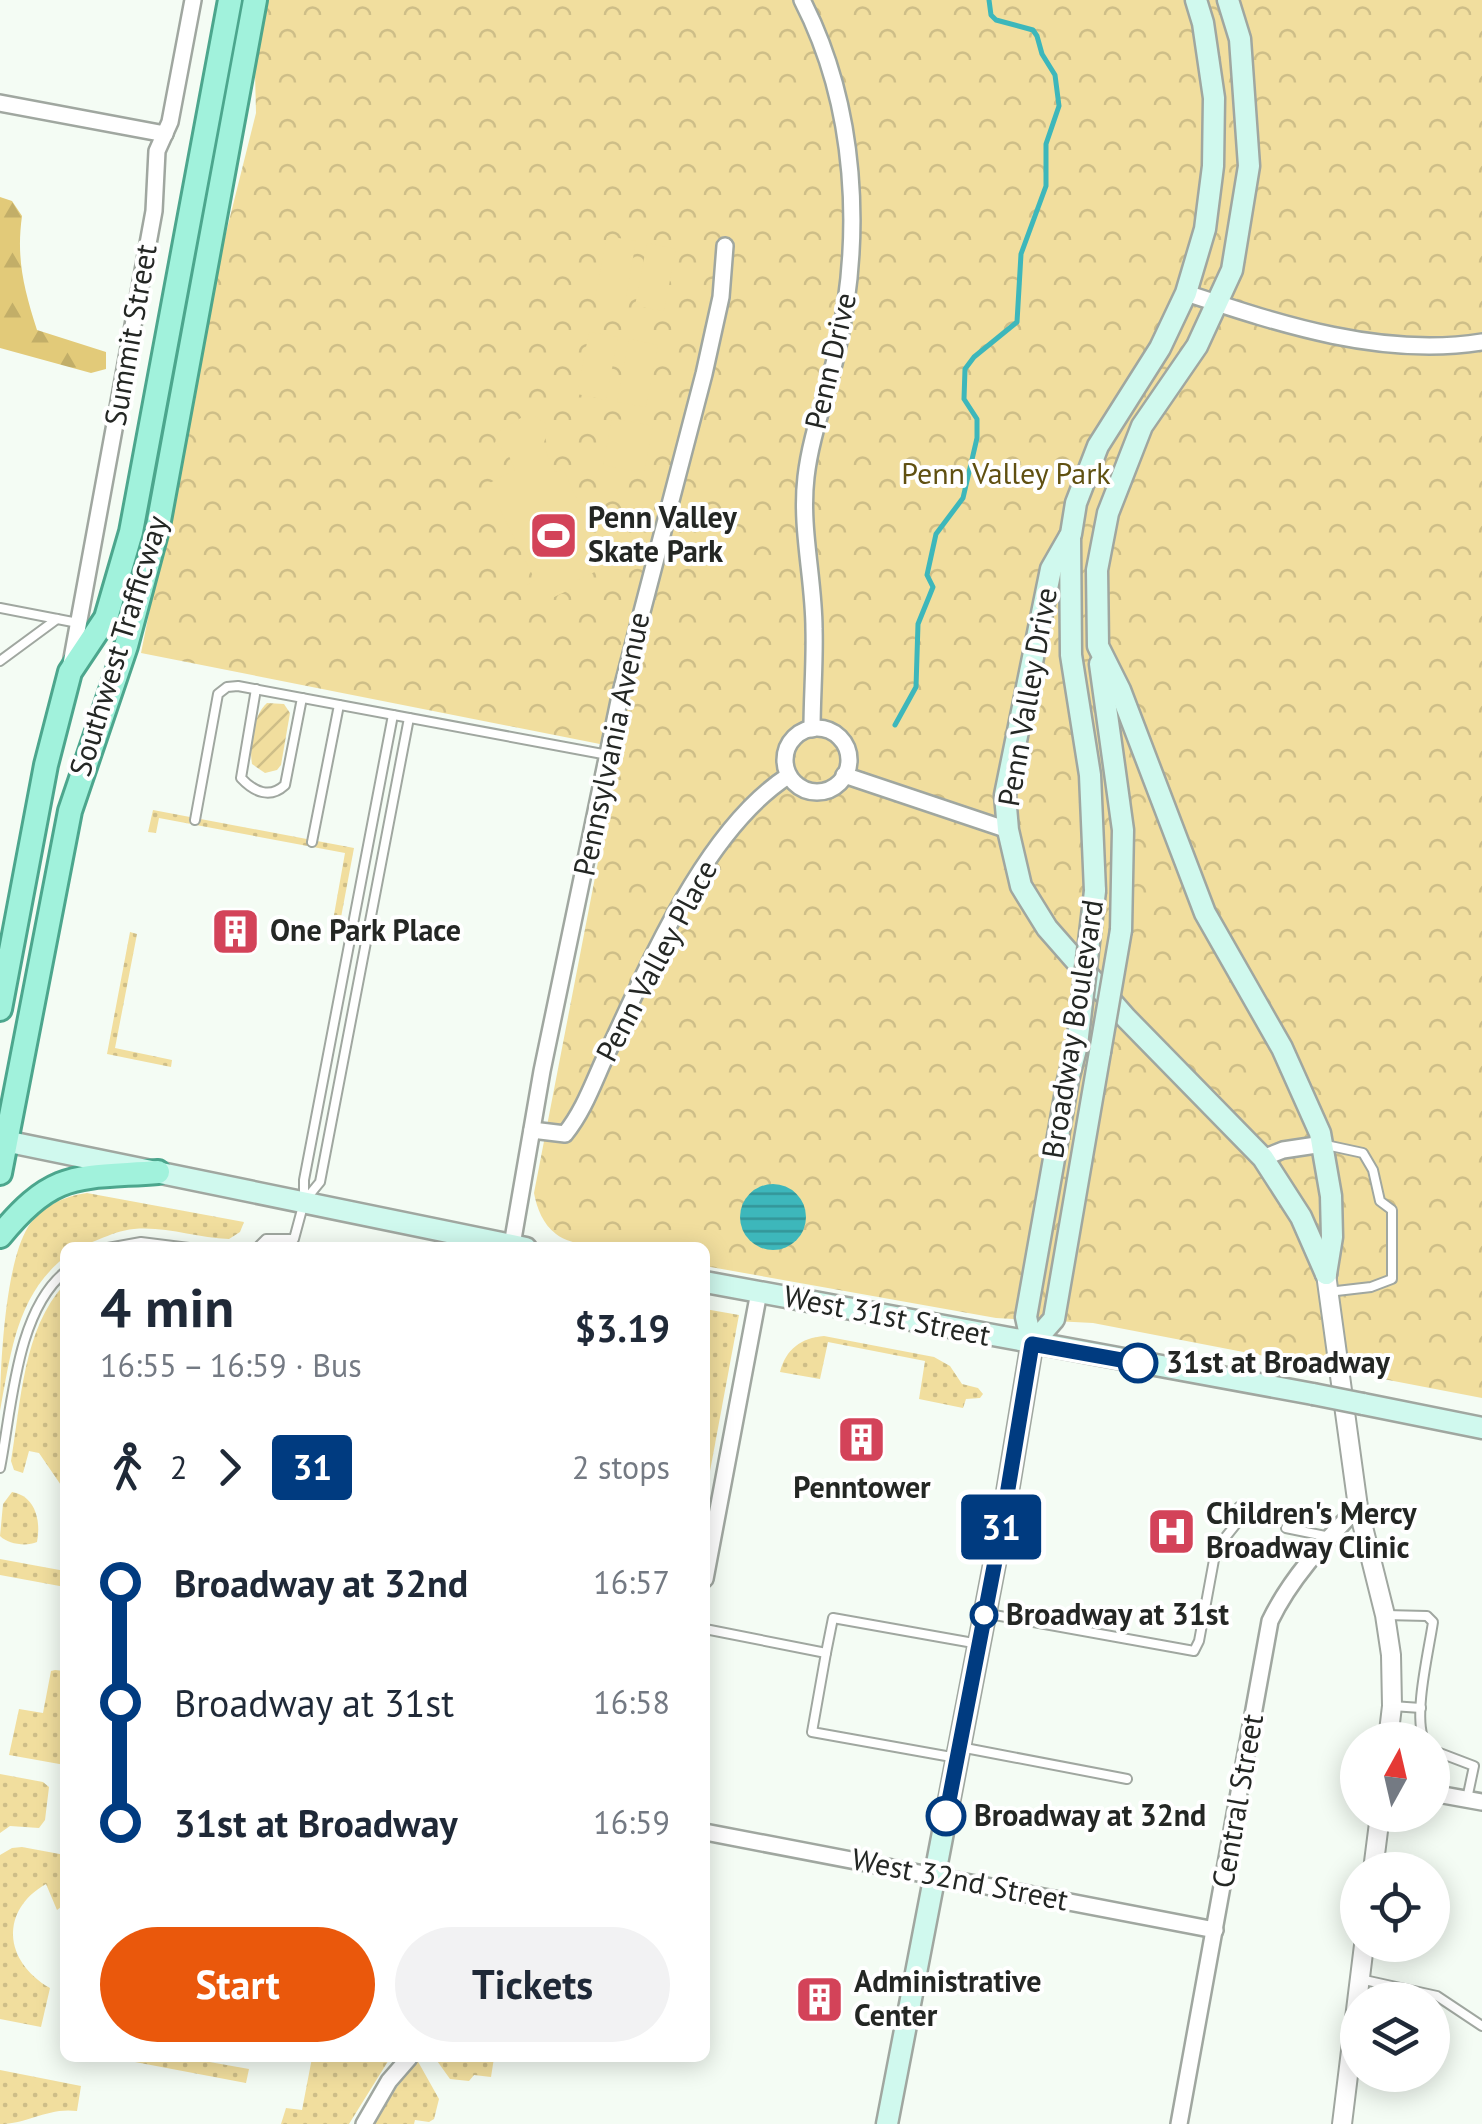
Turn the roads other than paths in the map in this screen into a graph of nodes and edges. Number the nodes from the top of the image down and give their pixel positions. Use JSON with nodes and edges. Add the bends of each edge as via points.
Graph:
{"nodes":[{"id":1,"x":193,"y":0,"type":"edge"},
{"id":2,"x":230,"y":0,"type":"edge"},
{"id":3,"x":255,"y":0,"type":"edge"},
{"id":4,"x":802,"y":0,"type":"edge"},
{"id":5,"x":1196,"y":0,"type":"edge"},
{"id":6,"x":1228,"y":0,"type":"edge"},
{"id":7,"x":0,"y":103,"type":"edge"},
{"id":8,"x":164,"y":134,"type":"junction"},
{"id":9,"x":725,"y":246,"type":"dead end"},
{"id":10,"x":1186,"y":293,"type":"junction"},
{"id":11,"x":1219,"y":304,"type":"junction"},
{"id":12,"x":1482,"y":342,"type":"edge"},
{"id":13,"x":1070,"y":534,"type":"junction"},
{"id":14,"x":0,"y":608,"type":"edge"},
{"id":15,"x":57,"y":618,"type":"junction"},
{"id":16,"x":78,"y":623,"type":"junction"},
{"id":17,"x":1098,"y":646,"type":"junction"},
{"id":18,"x":0,"y":661,"type":"edge"},
{"id":19,"x":70,"y":672,"type":"junction"},
{"id":20,"x":256,"y":690,"type":"junction"},
{"id":21,"x":302,"y":698,"type":"junction"},
{"id":22,"x":339,"y":705,"type":"junction"},
{"id":23,"x":393,"y":715,"type":"junction"},
{"id":24,"x":409,"y":718,"type":"junction"},
{"id":25,"x":812,"y":729,"type":"junction"},
{"id":26,"x":608,"y":755,"type":"junction"},
{"id":27,"x":844,"y":775,"type":"junction"},
{"id":28,"x":788,"y":776,"type":"junction"},
{"id":29,"x":195,"y":820,"type":"dead end"},
{"id":30,"x":1008,"y":830,"type":"junction"},
{"id":31,"x":312,"y":842,"type":"dead end"},
{"id":32,"x":1,"y":1001,"type":"edge"},
{"id":33,"x":4,"y":1130,"type":"edge"},
{"id":34,"x":532,"y":1130,"type":"junction"},
{"id":35,"x":1323,"y":1144,"type":"junction"},
{"id":36,"x":1262,"y":1158,"type":"junction"},
{"id":37,"x":158,"y":1172,"type":"junction"},
{"id":38,"x":0,"y":1173,"type":"edge"},
{"id":39,"x":304,"y":1202,"type":"junction"},
{"id":40,"x":0,"y":1236,"type":"edge"},
{"id":41,"x":264,"y":1242,"type":"edge"},
{"id":42,"x":493,"y":1242,"type":"edge"},
{"id":43,"x":518,"y":1242,"type":"edge"},
{"id":44,"x":60,"y":1277,"type":"edge"},
{"id":45,"x":710,"y":1283,"type":"edge"},
{"id":46,"x":1327,"y":1283,"type":"junction"},
{"id":47,"x":759,"y":1292,"type":"junction"},
{"id":48,"x":1032,"y":1344,"type":"junction"},
{"id":49,"x":1482,"y":1428,"type":"edge"},
{"id":50,"x":0,"y":1468,"type":"edge"},
{"id":51,"x":1358,"y":1507,"type":"junction"},
{"id":52,"x":1239,"y":1508,"type":"dead end"},
{"id":53,"x":1286,"y":1528,"type":"dead end"},
{"id":54,"x":1330,"y":1536,"type":"junction"},
{"id":55,"x":710,"y":1553,"type":"edge"},
{"id":56,"x":985,"y":1614,"type":"junction"},
{"id":57,"x":1385,"y":1615,"type":"junction"},
{"id":58,"x":710,"y":1630,"type":"edge"},
{"id":59,"x":979,"y":1644,"type":"junction"},
{"id":60,"x":826,"y":1653,"type":"junction"},
{"id":61,"x":1392,"y":1706,"type":"junction"},
{"id":62,"x":1422,"y":1708,"type":"junction"},
{"id":63,"x":1390,"y":1722,"type":"edge"},
{"id":64,"x":1421,"y":1722,"type":"edge"},
{"id":65,"x":958,"y":1752,"type":"junction"},
{"id":66,"x":1450,"y":1757,"type":"edge"},
{"id":67,"x":1127,"y":1779,"type":"dead end"},
{"id":68,"x":1450,"y":1796,"type":"edge"},
{"id":69,"x":1475,"y":1801,"type":"edge"},
{"id":70,"x":710,"y":1833,"type":"edge"},
{"id":71,"x":935,"y":1875,"type":"junction"},
{"id":72,"x":1215,"y":1930,"type":"junction"},
{"id":73,"x":1362,"y":1962,"type":"edge"},
{"id":74,"x":1360,"y":1979,"type":"junction"},
{"id":75,"x":1482,"y":2026,"type":"edge"},
{"id":76,"x":406,"y":2062,"type":"edge"},
{"id":77,"x":364,"y":2124,"type":"edge"},
{"id":78,"x":887,"y":2124,"type":"edge"},
{"id":79,"x":1179,"y":2124,"type":"edge"},
{"id":80,"x":1342,"y":2124,"type":"edge"}],
"edges":[{"from":1,"to":8,"type":"street","name":"Summit Street"},
{"from":2,"to":19,"type":"main road","name":"Southwest Trafficway","via":[[131,532],[106,618]]},
{"from":3,"to":33,"type":"main road","name":"Southwest Trafficway","via":[[158,526],[70,810]]},
{"from":4,"to":25,"type":"street","name":"Penn Drive","via":[[836,99],[853,226],[850,287],[806,479]]},
{"from":5,"to":10,"type":"main road","name":"Penn Valley Drive","via":[[1214,98],[1212,166],[1205,229]]},
{"from":6,"to":11,"type":"main road","name":"Penn Valley Drive","via":[[1240,39],[1248,166],[1232,270]]},
{"from":7,"to":8,"type":"street"},
{"from":8,"to":16,"type":"street","name":"Summit Street"},
{"from":9,"to":26,"type":"street","name":"Pennsylvania Avenue","via":[[704,374]]},
{"from":10,"to":11,"type":"street"},
{"from":10,"to":13,"type":"main road","name":"Penn Valley Drive","via":[[1098,446]]},
{"from":11,"to":12,"type":"street","via":[[1382,344]]},
{"from":11,"to":17,"type":"main road","name":"Penn Valley Drive","via":[[1142,426],[1108,513],[1097,570]]},
{"from":13,"to":30,"type":"main road","name":"Penn Valley Drive","via":[[1050,568],[1005,795]]},
{"from":13,"to":48,"type":"main road","name":"Broadway Boulevard","bridge":true,"via":[[1071,655],[1090,775],[1095,891],[1077,1045],[1026,1316]]},
{"from":14,"to":15,"type":"lane"},
{"from":15,"to":16,"type":"lane"},
{"from":15,"to":18,"type":"lane"},
{"from":16,"to":19,"type":"street","name":"Summit Street"},
{"from":17,"to":35,"type":"main road","name":"Penn Valley Drive","via":[[1205,912],[1282,1048]]},
{"from":17,"to":48,"type":"main road","name":"Broadway Boulevard","bridge":true,"via":[[1123,830],[1120,930],[1054,1318]]},
{"from":19,"to":32,"type":"main road","name":"Southwest Trafficway"},
{"from":20,"to":21,"type":"lane"},
{"from":20,"to":21,"type":"lane","via":[[240,778],[266,793],[285,784]]},
{"from":20,"to":29,"type":"lane","via":[[238,686],[218,694]]},
{"from":21,"to":22,"type":"lane"},
{"from":22,"to":23,"type":"lane"},
{"from":22,"to":31,"type":"lane"},
{"from":23,"to":24,"type":"lane"},
{"from":23,"to":39,"type":"lane"},
{"from":24,"to":26,"type":"lane"},
{"from":24,"to":39,"type":"lane","via":[[320,1182]]},
{"from":25,"to":27,"type":"street","via":[[826,729],[846,744]]},
{"from":25,"to":28,"type":"street","via":[[800,732],[786,750]]},
{"from":26,"to":34,"type":"street","name":"Pennsylvania Avenue"},
{"from":27,"to":28,"type":"street","via":[[818,792]]},
{"from":27,"to":30,"type":"street"},
{"from":28,"to":34,"type":"street","name":"Penn Valley Place","via":[[762,792],[698,878],[657,948],[581,1115],[565,1134]]},
{"from":30,"to":36,"type":"main road","name":"Penn Valley Drive","via":[[1022,886],[1048,928]]},
{"from":33,"to":37,"type":"main road"},
{"from":33,"to":38,"type":"main road","name":"Southwest Trafficway"},
{"from":34,"to":43,"type":"street","name":"Pennsylvania Avenue"},
{"from":35,"to":36,"type":"street"},
{"from":35,"to":46,"type":"main road","name":"Penn Valley Drive","via":[[1332,1210]]},
{"from":35,"to":46,"type":"lane","via":[[1363,1153],[1380,1201],[1392,1210],[1392,1279],[1371,1288]]},
{"from":36,"to":46,"type":"main road","name":"Penn Valley Drive","via":[[1301,1216]]},
{"from":37,"to":39,"type":"main road"},
{"from":37,"to":40,"type":"main road","via":[[68,1180],[48,1188]]},
{"from":39,"to":41,"type":"lane","via":[[294,1239]]},
{"from":39,"to":42,"type":"main road"},
{"from":44,"to":50,"type":"lane","via":[[29,1325]]},
{"from":45,"to":47,"type":"main road","name":"West 31st Street"},
{"from":46,"to":51,"type":"street"},
{"from":47,"to":48,"type":"main road","name":"West 31st Street"},
{"from":47,"to":55,"type":"street"},
{"from":48,"to":49,"type":"main road","name":"West 31st Street","bridge":true},
{"from":48,"to":56,"type":"main road","name":"Broadway Boulevard"},
{"from":51,"to":54,"type":"street","name":"Central Street"},
{"from":51,"to":57,"type":"street"},
{"from":52,"to":56,"type":"lane","via":[[1236,1524],[1216,1549],[1194,1651]]},
{"from":53,"to":54,"type":"lane"},
{"from":54,"to":72,"type":"street","name":"Central Street","via":[[1270,1621]]},
{"from":56,"to":59,"type":"main road","name":"Broadway Boulevard"},
{"from":57,"to":61,"type":"street"},
{"from":57,"to":62,"type":"lane","via":[[1427,1616],[1433,1622]]},
{"from":58,"to":60,"type":"lane"},
{"from":59,"to":60,"type":"lane","via":[[833,1618]]},
{"from":59,"to":65,"type":"main road","name":"Broadway Boulevard"},
{"from":60,"to":65,"type":"lane","via":[[812,1732]]},
{"from":61,"to":62,"type":"lane"},
{"from":61,"to":63,"type":"street"},
{"from":62,"to":64,"type":"lane"},
{"from":65,"to":67,"type":"lane"},
{"from":65,"to":71,"type":"main road","name":"Broadway Boulevard"},
{"from":66,"to":69,"type":"lane","via":[[1474,1766]]},
{"from":68,"to":69,"type":"street"},
{"from":70,"to":71,"type":"street","name":"West 32nd Street"},
{"from":71,"to":72,"type":"street","name":"West 32nd Street"},
{"from":71,"to":78,"type":"main road","name":"Broadway Boulevard"},
{"from":72,"to":79,"type":"street","name":"Central Street"},
{"from":73,"to":74,"type":"street"},
{"from":74,"to":75,"type":"lane","via":[[1437,1996]]},
{"from":74,"to":80,"type":"street"},
{"from":76,"to":77,"type":"street"}]}
